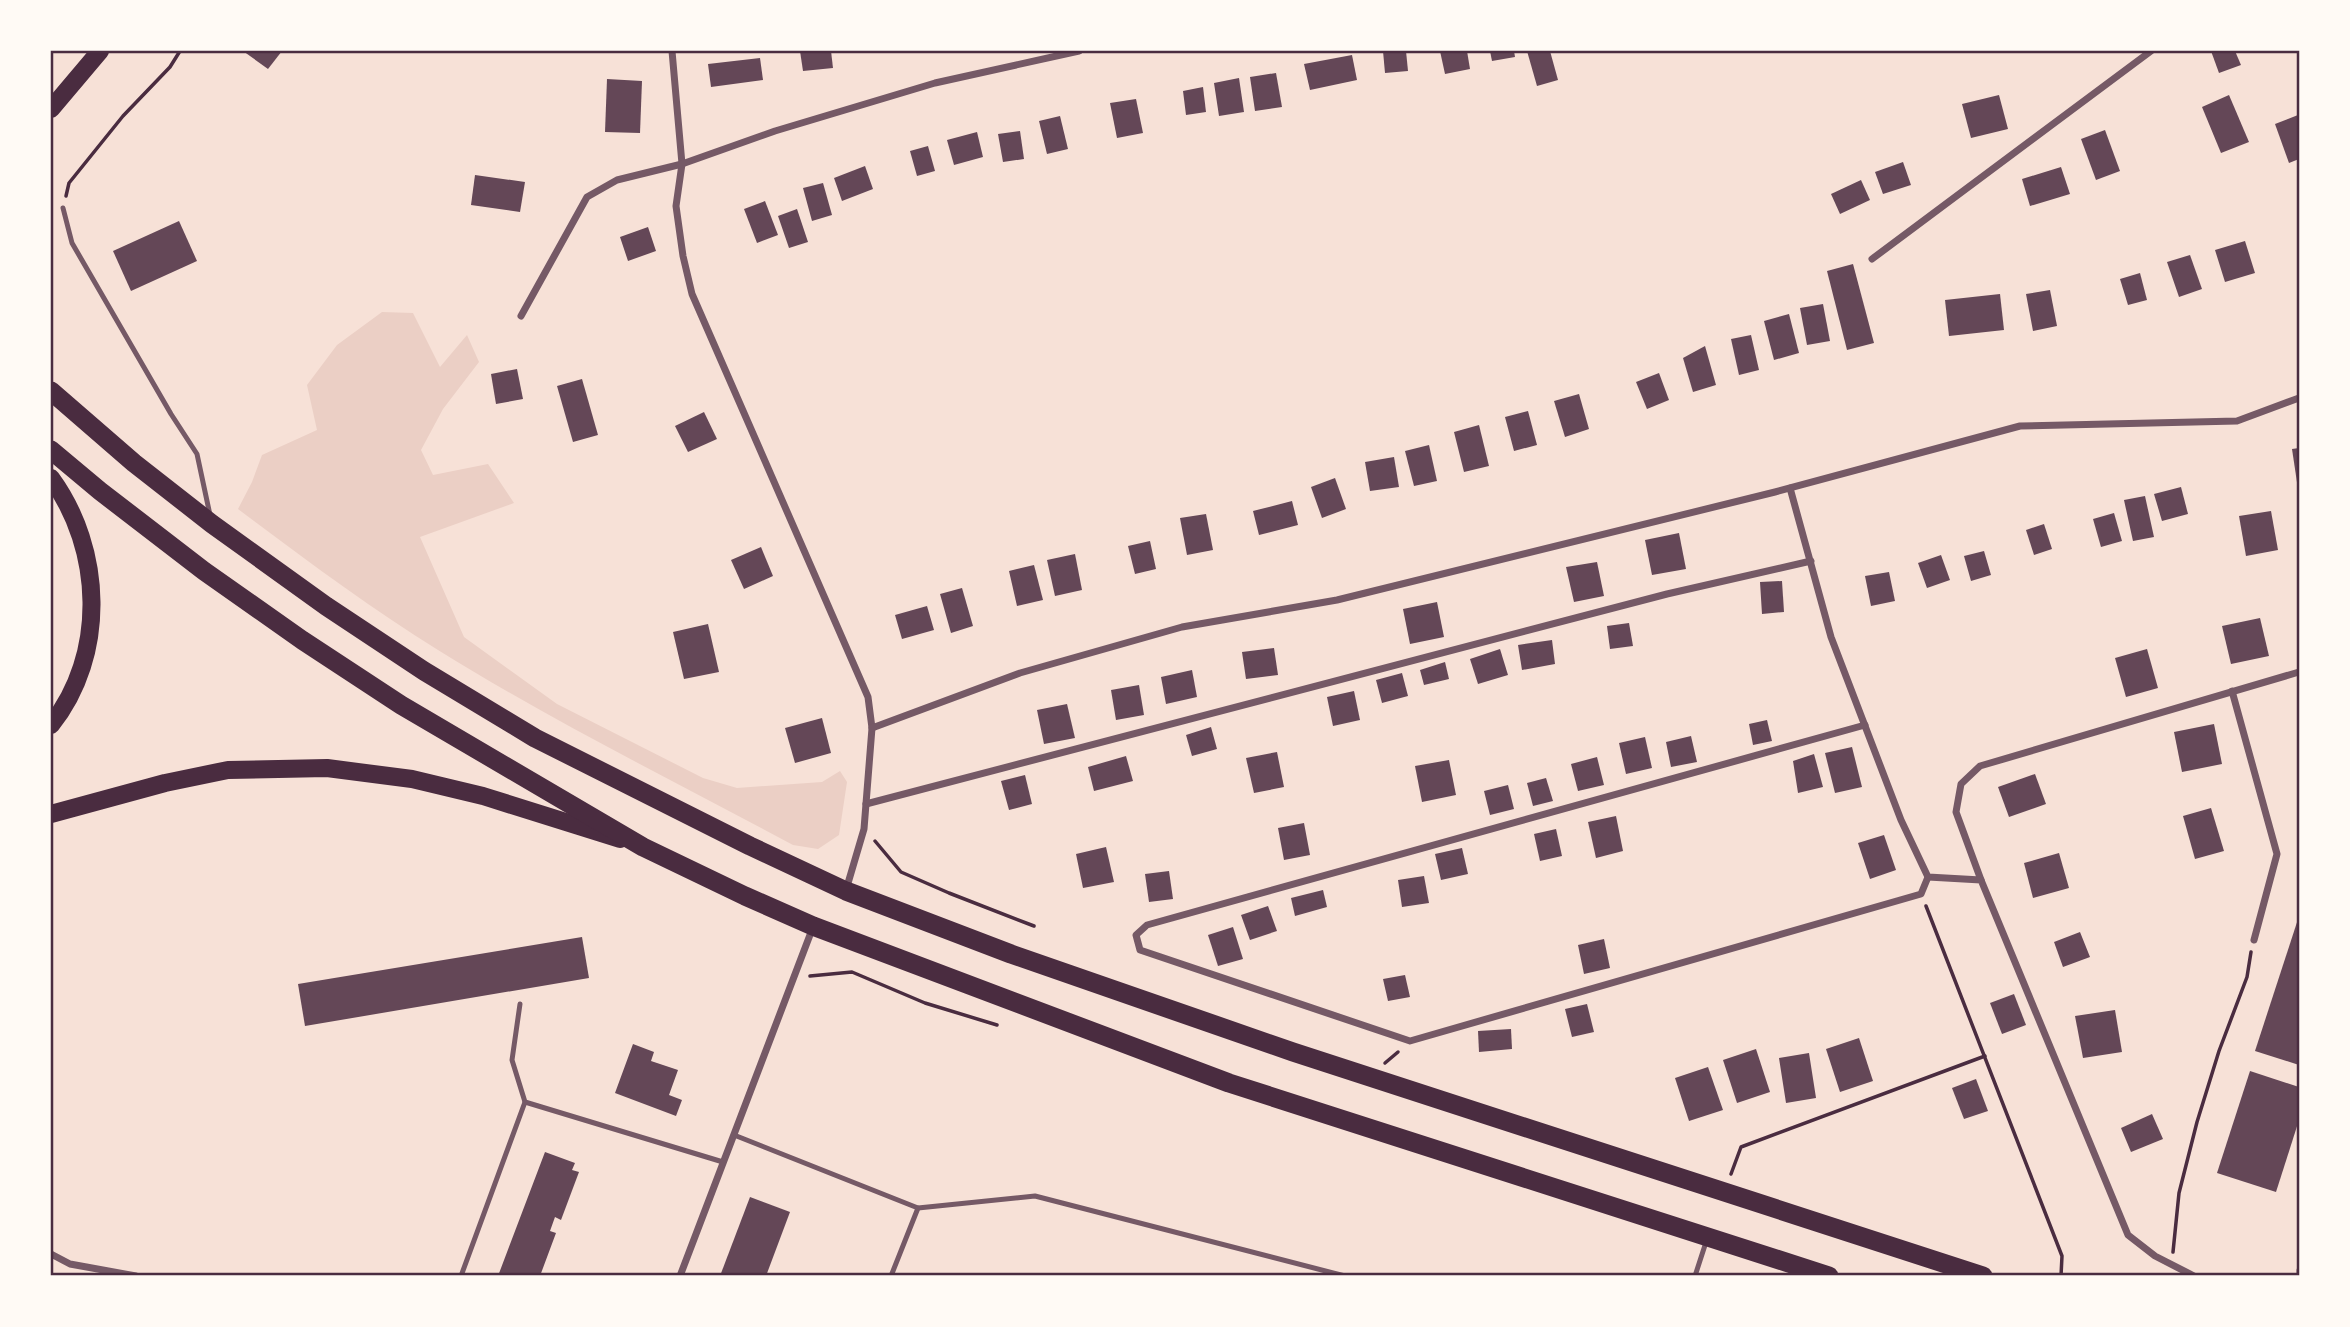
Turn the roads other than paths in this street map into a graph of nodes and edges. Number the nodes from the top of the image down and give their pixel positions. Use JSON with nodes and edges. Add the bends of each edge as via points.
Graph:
{"nodes":[{"id":1,"x":100,"y":51,"type":"edge"},
{"id":2,"x":672,"y":51,"type":"edge"},
{"id":3,"x":1079,"y":51,"type":"edge"},
{"id":4,"x":2151,"y":51,"type":"edge"},
{"id":5,"x":51,"y":109,"type":"edge"},
{"id":6,"x":682,"y":164,"type":"junction"},
{"id":7,"x":63,"y":208,"type":"road end"},
{"id":8,"x":1872,"y":258,"type":"dead end"},
{"id":9,"x":521,"y":316,"type":"dead end"},
{"id":10,"x":51,"y":391,"type":"edge"},
{"id":11,"x":2299,"y":398,"type":"edge"},
{"id":12,"x":51,"y":450,"type":"edge"},
{"id":13,"x":51,"y":478,"type":"edge"},
{"id":14,"x":1790,"y":488,"type":"junction"},
{"id":15,"x":212,"y":524,"type":"junction"},
{"id":16,"x":1811,"y":561,"type":"junction"},
{"id":17,"x":2299,"y":672,"type":"edge"},
{"id":18,"x":2232,"y":691,"type":"junction"},
{"id":19,"x":51,"y":725,"type":"edge"},
{"id":20,"x":1865,"y":725,"type":"junction"},
{"id":21,"x":872,"y":728,"type":"junction"},
{"id":22,"x":866,"y":804,"type":"junction"},
{"id":23,"x":51,"y":814,"type":"edge"},
{"id":24,"x":643,"y":847,"type":"junction"},
{"id":25,"x":1928,"y":877,"type":"junction"},
{"id":26,"x":1981,"y":880,"type":"junction"},
{"id":27,"x":846,"y":891,"type":"junction"},
{"id":28,"x":813,"y":926,"type":"junction"},
{"id":29,"x":2254,"y":940,"type":"road end"},
{"id":30,"x":520,"y":1004,"type":"dead end"},
{"id":31,"x":525,"y":1102,"type":"junction"},
{"id":32,"x":734,"y":1135,"type":"junction"},
{"id":33,"x":723,"y":1162,"type":"junction"},
{"id":34,"x":918,"y":1208,"type":"junction"},
{"id":35,"x":1708,"y":1237,"type":"junction"},
{"id":36,"x":51,"y":1254,"type":"edge"},
{"id":37,"x":2299,"y":1270,"type":"edge"},
{"id":38,"x":136,"y":1276,"type":"edge"},
{"id":39,"x":461,"y":1276,"type":"edge"},
{"id":40,"x":680,"y":1276,"type":"edge"},
{"id":41,"x":891,"y":1276,"type":"edge"},
{"id":42,"x":1345,"y":1276,"type":"edge"},
{"id":43,"x":1695,"y":1276,"type":"edge"},
{"id":44,"x":1829,"y":1276,"type":"edge"},
{"id":45,"x":1983,"y":1276,"type":"edge"},
{"id":46,"x":2194,"y":1276,"type":"edge"},
{"id":47,"x":2299,"y":1276,"type":"edge"}],
"edges":[{"from":1,"to":5,"type":"main road"},
{"from":2,"to":6,"type":"street"},
{"from":3,"to":6,"type":"street","via":[[935,83]]},
{"from":4,"to":8,"type":"street"},
{"from":6,"to":9,"type":"street","via":[[617,180],[587,197]]},
{"from":6,"to":21,"type":"street","via":[[676,206],[692,294],[868,697]]},
{"from":7,"to":15,"type":"lane","via":[[72,243],[197,454]]},
{"from":10,"to":15,"type":"highway"},
{"from":11,"to":14,"type":"street","via":[[2237,421],[2020,426]]},
{"from":12,"to":24,"type":"highway","via":[[194,563],[302,640],[401,705]]},
{"from":13,"to":19,"type":"main road","via":[[87,551],[92,588],[85,658],[75,686]]},
{"from":14,"to":16,"type":"street"},
{"from":14,"to":21,"type":"street","via":[[1338,600],[1182,627],[1020,673]]},
{"from":15,"to":27,"type":"highway","via":[[424,671],[535,738]]},
{"from":16,"to":20,"type":"street","via":[[1832,637]]},
{"from":16,"to":22,"type":"street","via":[[1667,594]]},
{"from":17,"to":18,"type":"street"},
{"from":18,"to":26,"type":"street","via":[[1980,766],[1961,784],[1956,811]]},
{"from":18,"to":29,"type":"street","via":[[2277,854]]},
{"from":20,"to":25,"type":"street"},
{"from":20,"to":25,"type":"street","via":[[1147,925],[1136,935],[1140,950],[1410,1041],[1921,894]]},
{"from":21,"to":22,"type":"street"},
{"from":22,"to":27,"type":"street","via":[[864,829]]},
{"from":23,"to":24,"type":"main road","via":[[228,770],[327,768],[412,779],[484,796]]},
{"from":24,"to":28,"type":"highway"},
{"from":25,"to":26,"type":"street"},
{"from":26,"to":46,"type":"street","via":[[2129,1235],[2155,1256]]},
{"from":27,"to":45,"type":"highway","via":[[1011,954],[1367,1077]]},
{"from":28,"to":32,"type":"street"},
{"from":28,"to":35,"type":"highway","via":[[1228,1083]]},
{"from":30,"to":31,"type":"lane","via":[[513,1060]]},
{"from":31,"to":33,"type":"lane"},
{"from":31,"to":39,"type":"lane"},
{"from":32,"to":33,"type":"street"},
{"from":32,"to":34,"type":"lane"},
{"from":33,"to":40,"type":"street"},
{"from":34,"to":41,"type":"lane"},
{"from":34,"to":42,"type":"lane","via":[[1035,1196]]},
{"from":35,"to":43,"type":"lane"},
{"from":35,"to":44,"type":"highway"},
{"from":36,"to":38,"type":"street","via":[[70,1264]]},
{"from":37,"to":47,"type":"lane"}]}
